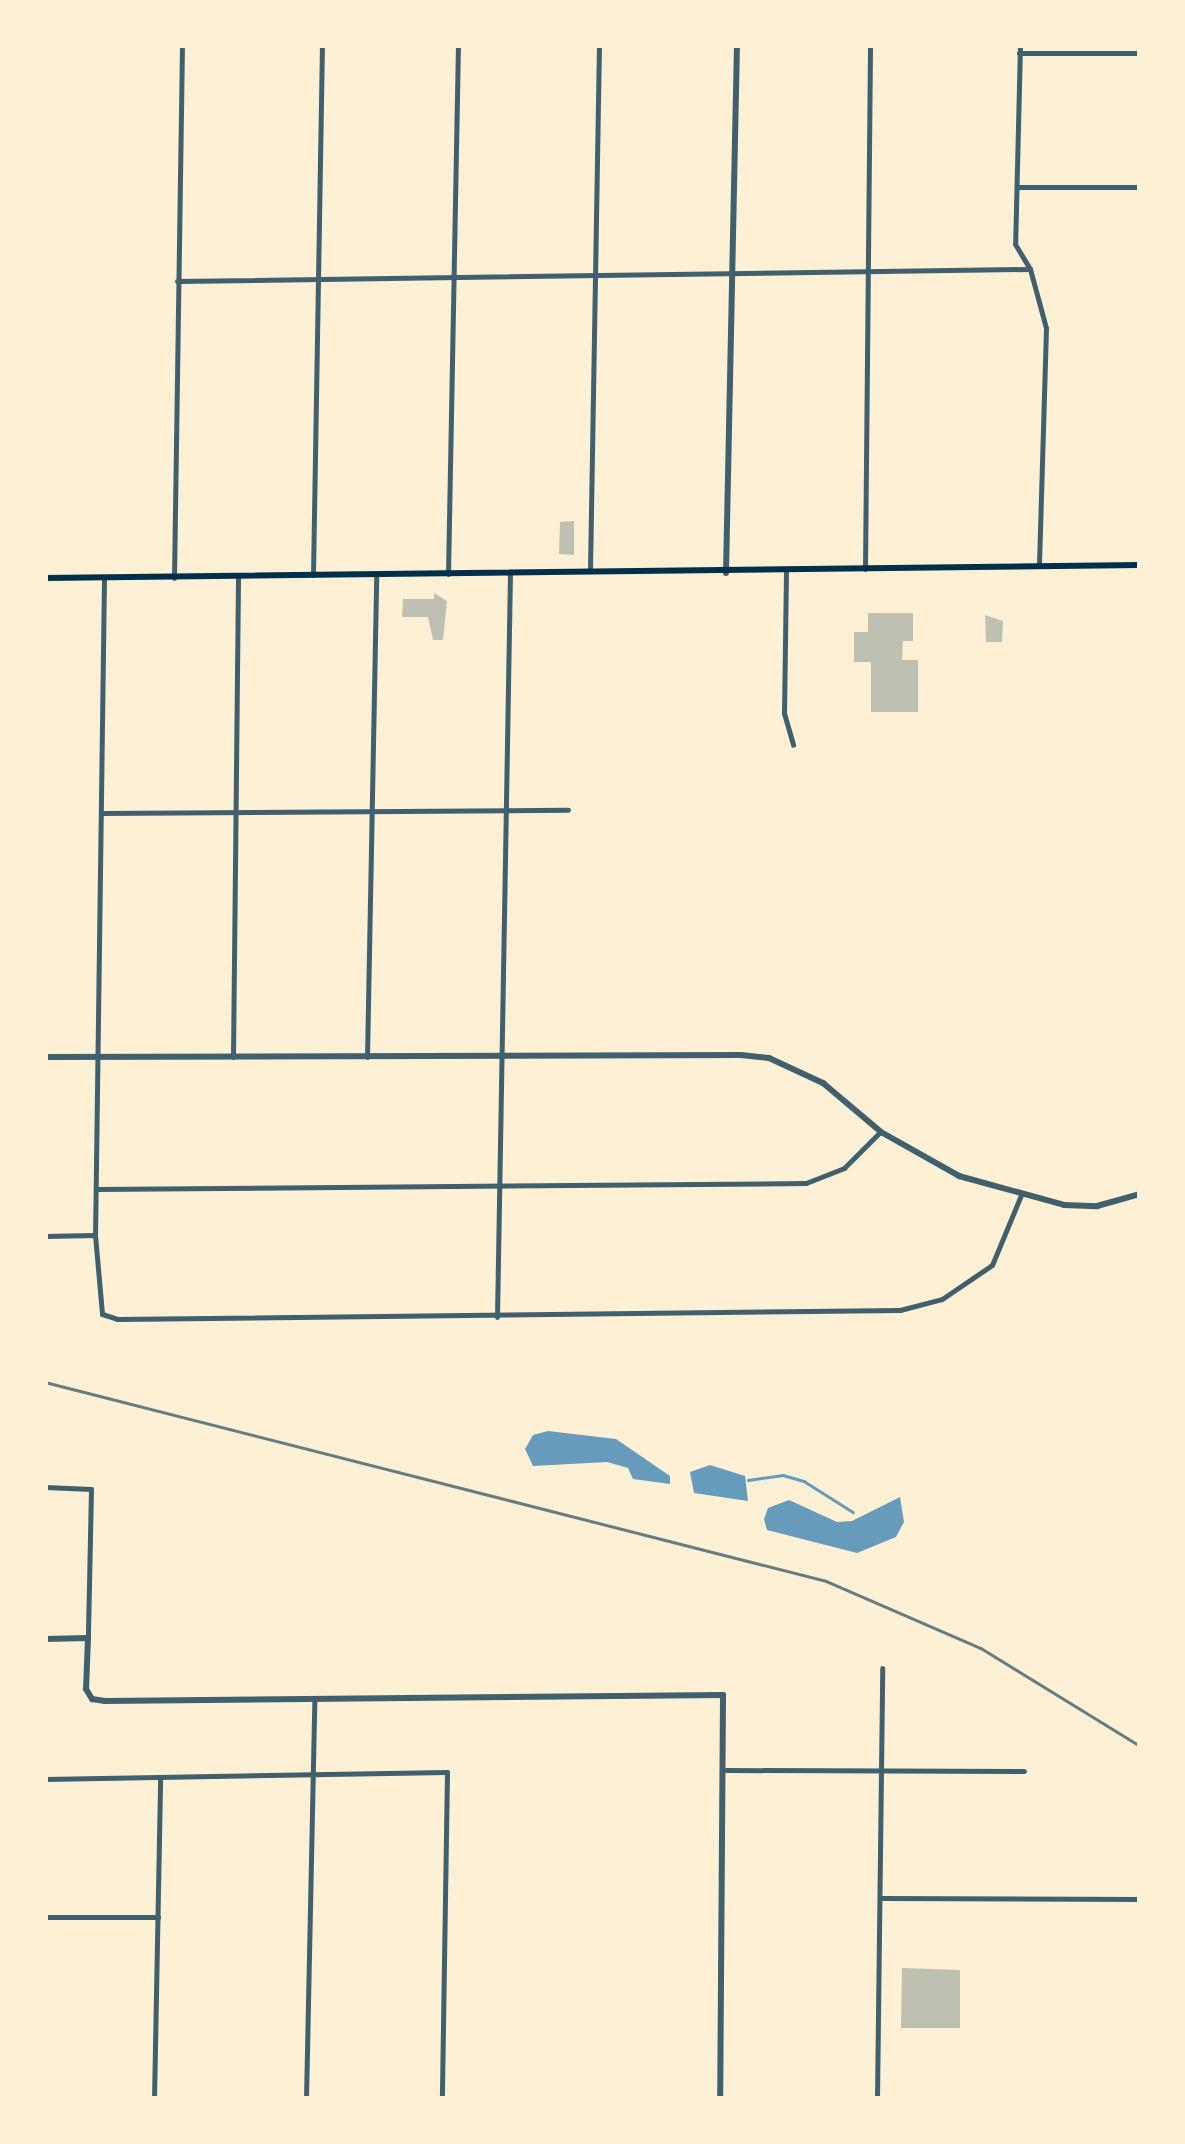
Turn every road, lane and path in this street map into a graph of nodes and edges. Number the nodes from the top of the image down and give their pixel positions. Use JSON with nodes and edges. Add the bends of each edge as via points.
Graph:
{"nodes":[{"id":1,"x":182,"y":45,"type":"edge"},
{"id":2,"x":322,"y":45,"type":"edge"},
{"id":3,"x":458,"y":45,"type":"edge"},
{"id":4,"x":599,"y":45,"type":"edge"},
{"id":5,"x":737,"y":45,"type":"edge"},
{"id":6,"x":870,"y":45,"type":"edge"},
{"id":7,"x":1020,"y":45,"type":"edge"},
{"id":8,"x":1140,"y":52,"type":"edge"},
{"id":9,"x":1020,"y":53,"type":"junction"},
{"id":10,"x":1016,"y":187,"type":"junction"},
{"id":11,"x":1140,"y":188,"type":"edge"},
{"id":12,"x":1030,"y":269,"type":"junction"},
{"id":13,"x":868,"y":274,"type":"junction"},
{"id":14,"x":733,"y":275,"type":"junction"},
{"id":15,"x":455,"y":278,"type":"junction"},
{"id":16,"x":591,"y":278,"type":"junction"},
{"id":17,"x":178,"y":281,"type":"junction"},
{"id":18,"x":316,"y":281,"type":"junction"},
{"id":19,"x":1140,"y":565,"type":"edge"},
{"id":20,"x":1039,"y":568,"type":"junction"},
{"id":21,"x":865,"y":569,"type":"junction"},
{"id":22,"x":590,"y":570,"type":"junction"},
{"id":23,"x":510,"y":572,"type":"junction"},
{"id":24,"x":726,"y":572,"type":"junction"},
{"id":25,"x":786,"y":572,"type":"junction"},
{"id":26,"x":448,"y":574,"type":"junction"},
{"id":27,"x":313,"y":575,"type":"junction"},
{"id":28,"x":376,"y":575,"type":"junction"},
{"id":29,"x":238,"y":576,"type":"junction"},
{"id":30,"x":45,"y":578,"type":"edge"},
{"id":31,"x":104,"y":578,"type":"junction"},
{"id":32,"x":174,"y":578,"type":"junction"},
{"id":33,"x":793,"y":745,"type":"dead end"},
{"id":34,"x":568,"y":810,"type":"dead end"},
{"id":35,"x":506,"y":812,"type":"junction"},
{"id":36,"x":103,"y":813,"type":"junction"},
{"id":37,"x":238,"y":814,"type":"junction"},
{"id":38,"x":373,"y":816,"type":"junction"},
{"id":39,"x":45,"y":1057,"type":"edge"},
{"id":40,"x":501,"y":1057,"type":"junction"},
{"id":41,"x":97,"y":1058,"type":"junction"},
{"id":42,"x":367,"y":1059,"type":"junction"},
{"id":43,"x":233,"y":1060,"type":"junction"},
{"id":44,"x":880,"y":1132,"type":"junction"},
{"id":45,"x":498,"y":1186,"type":"junction"},
{"id":46,"x":96,"y":1190,"type":"junction"},
{"id":47,"x":1140,"y":1194,"type":"edge"},
{"id":48,"x":1021,"y":1195,"type":"junction"},
{"id":49,"x":45,"y":1236,"type":"edge"},
{"id":50,"x":95,"y":1236,"type":"junction"},
{"id":51,"x":497,"y":1317,"type":"junction"},
{"id":52,"x":45,"y":1487,"type":"edge"},
{"id":53,"x":88,"y":1638,"type":"junction"},
{"id":54,"x":45,"y":1639,"type":"edge"},
{"id":55,"x":882,"y":1668,"type":"dead end"},
{"id":56,"x":314,"y":1701,"type":"junction"},
{"id":57,"x":726,"y":1770,"type":"junction"},
{"id":58,"x":884,"y":1770,"type":"junction"},
{"id":59,"x":1024,"y":1771,"type":"dead end"},
{"id":60,"x":312,"y":1774,"type":"junction"},
{"id":61,"x":160,"y":1777,"type":"junction"},
{"id":62,"x":45,"y":1779,"type":"edge"},
{"id":63,"x":882,"y":1898,"type":"junction"},
{"id":64,"x":1140,"y":1899,"type":"edge"},
{"id":65,"x":158,"y":1916,"type":"junction"},
{"id":66,"x":45,"y":1918,"type":"edge"},
{"id":67,"x":154,"y":2099,"type":"edge"},
{"id":68,"x":306,"y":2099,"type":"edge"},
{"id":69,"x":442,"y":2099,"type":"edge"},
{"id":70,"x":720,"y":2099,"type":"edge"},
{"id":71,"x":877,"y":2099,"type":"edge"}],
"edges":[{"from":1,"to":17,"type":"street"},
{"from":2,"to":18,"type":"street"},
{"from":3,"to":15,"type":"street"},
{"from":4,"to":16,"type":"street"},
{"from":5,"to":14,"type":"street"},
{"from":6,"to":13,"type":"street"},
{"from":7,"to":9,"type":"street"},
{"from":8,"to":9,"type":"street"},
{"from":9,"to":10,"type":"street"},
{"from":10,"to":11,"type":"street"},
{"from":10,"to":12,"type":"street","via":[[1016,244]]},
{"from":12,"to":13,"type":"street"},
{"from":12,"to":20,"type":"street","via":[[1046,328]]},
{"from":13,"to":14,"type":"street"},
{"from":13,"to":21,"type":"street"},
{"from":14,"to":16,"type":"street"},
{"from":14,"to":24,"type":"street"},
{"from":15,"to":16,"type":"street"},
{"from":15,"to":18,"type":"street"},
{"from":15,"to":26,"type":"street"},
{"from":16,"to":22,"type":"street"},
{"from":17,"to":18,"type":"street"},
{"from":17,"to":32,"type":"street"},
{"from":18,"to":27,"type":"street"},
{"from":19,"to":20,"type":"main road"},
{"from":20,"to":21,"type":"main road"},
{"from":21,"to":25,"type":"main road"},
{"from":22,"to":23,"type":"main road"},
{"from":22,"to":24,"type":"main road"},
{"from":23,"to":26,"type":"main road"},
{"from":23,"to":35,"type":"street"},
{"from":24,"to":25,"type":"main road"},
{"from":25,"to":33,"type":"street","via":[[784,713]]},
{"from":26,"to":28,"type":"main road"},
{"from":27,"to":28,"type":"main road"},
{"from":27,"to":29,"type":"main road"},
{"from":28,"to":38,"type":"street"},
{"from":29,"to":32,"type":"main road"},
{"from":29,"to":37,"type":"street"},
{"from":30,"to":31,"type":"main road"},
{"from":31,"to":32,"type":"main road"},
{"from":31,"to":36,"type":"street"},
{"from":34,"to":35,"type":"street"},
{"from":35,"to":38,"type":"street"},
{"from":35,"to":40,"type":"street"},
{"from":36,"to":37,"type":"street"},
{"from":36,"to":41,"type":"street"},
{"from":37,"to":38,"type":"street"},
{"from":37,"to":43,"type":"street"},
{"from":38,"to":42,"type":"street"},
{"from":39,"to":41,"type":"street"},
{"from":40,"to":42,"type":"street"},
{"from":40,"to":44,"type":"street","via":[[770,1058],[823,1083]]},
{"from":40,"to":45,"type":"street"},
{"from":41,"to":43,"type":"street"},
{"from":41,"to":46,"type":"street"},
{"from":42,"to":43,"type":"street"},
{"from":44,"to":45,"type":"street","via":[[844,1168],[806,1183]]},
{"from":44,"to":48,"type":"street","via":[[936,1166]]},
{"from":45,"to":46,"type":"street"},
{"from":45,"to":51,"type":"street"},
{"from":46,"to":50,"type":"street"},
{"from":47,"to":48,"type":"street","via":[[1098,1206]]},
{"from":48,"to":51,"type":"street","via":[[992,1264],[926,1304]]},
{"from":49,"to":50,"type":"street"},
{"from":50,"to":51,"type":"street","via":[[102,1314],[117,1319]]},
{"from":52,"to":53,"type":"street","via":[[91,1490]]},
{"from":53,"to":54,"type":"street"},
{"from":53,"to":56,"type":"street","via":[[92,1699]]},
{"from":55,"to":58,"type":"street"},
{"from":56,"to":57,"type":"street","via":[[723,1695]]},
{"from":56,"to":60,"type":"street"},
{"from":57,"to":58,"type":"street"},
{"from":57,"to":70,"type":"street"},
{"from":58,"to":59,"type":"street"},
{"from":58,"to":63,"type":"street"},
{"from":60,"to":61,"type":"street"},
{"from":60,"to":68,"type":"street"},
{"from":60,"to":69,"type":"street","via":[[447,1772]]},
{"from":61,"to":62,"type":"street"},
{"from":61,"to":65,"type":"street"},
{"from":63,"to":64,"type":"street"},
{"from":63,"to":71,"type":"street"},
{"from":65,"to":66,"type":"street"},
{"from":65,"to":67,"type":"street"}]}
